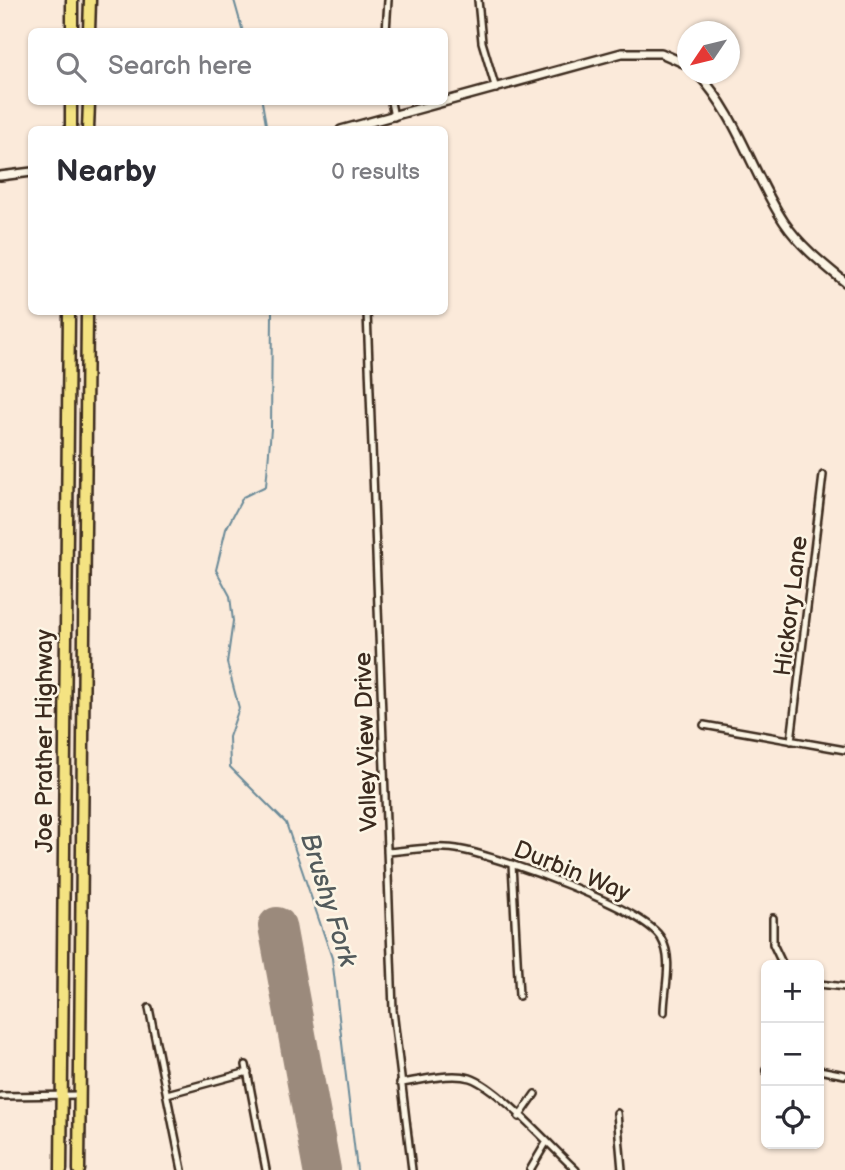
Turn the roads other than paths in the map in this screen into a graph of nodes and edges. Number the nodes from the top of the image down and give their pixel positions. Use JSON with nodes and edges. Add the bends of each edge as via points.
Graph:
{"nodes":[{"id":1,"x":72,"y":0,"type":"edge"},
{"id":2,"x":90,"y":0,"type":"edge"},
{"id":3,"x":387,"y":0,"type":"edge"},
{"id":4,"x":478,"y":0,"type":"edge"},
{"id":5,"x":72,"y":28,"type":"edge"},
{"id":6,"x":89,"y":28,"type":"edge"},
{"id":7,"x":386,"y":28,"type":"edge"},
{"id":8,"x":677,"y":60,"type":"edge"},
{"id":9,"x":706,"y":84,"type":"edge"},
{"id":10,"x":496,"y":89,"type":"junction"},
{"id":11,"x":448,"y":102,"type":"edge"},
{"id":12,"x":71,"y":105,"type":"edge"},
{"id":13,"x":89,"y":105,"type":"edge"},
{"id":14,"x":392,"y":105,"type":"edge"},
{"id":15,"x":438,"y":105,"type":"edge"},
{"id":16,"x":394,"y":117,"type":"junction"},
{"id":17,"x":71,"y":126,"type":"edge"},
{"id":18,"x":88,"y":126,"type":"edge"},
{"id":19,"x":365,"y":126,"type":"edge"},
{"id":20,"x":28,"y":172,"type":"edge"},
{"id":21,"x":0,"y":176,"type":"edge"},
{"id":22,"x":845,"y":282,"type":"edge"},
{"id":23,"x":69,"y":315,"type":"edge"},
{"id":24,"x":87,"y":315,"type":"edge"},
{"id":25,"x":367,"y":315,"type":"edge"},
{"id":26,"x":823,"y":475,"type":"dead end"},
{"id":27,"x":704,"y":725,"type":"dead end"},
{"id":28,"x":791,"y":741,"type":"junction"},
{"id":29,"x":845,"y":750,"type":"edge"},
{"id":30,"x":387,"y":852,"type":"junction"},
{"id":31,"x":512,"y":864,"type":"junction"},
{"id":32,"x":773,"y":918,"type":"dead end"},
{"id":33,"x":781,"y":960,"type":"edge"},
{"id":34,"x":824,"y":985,"type":"edge"},
{"id":35,"x":845,"y":987,"type":"edge"},
{"id":36,"x":519,"y":996,"type":"dead end"},
{"id":37,"x":149,"y":1007,"type":"dead end"},
{"id":38,"x":664,"y":1012,"type":"dead end"},
{"id":39,"x":824,"y":1071,"type":"edge"},
{"id":40,"x":845,"y":1074,"type":"edge"},
{"id":41,"x":401,"y":1083,"type":"junction"},
{"id":42,"x":167,"y":1094,"type":"junction"},
{"id":43,"x":535,"y":1094,"type":"dead end"},
{"id":44,"x":63,"y":1095,"type":"junction"},
{"id":45,"x":80,"y":1095,"type":"junction"},
{"id":46,"x":0,"y":1096,"type":"edge"},
{"id":47,"x":617,"y":1113,"type":"dead end"},
{"id":48,"x":519,"y":1117,"type":"junction"},
{"id":49,"x":546,"y":1143,"type":"junction"},
{"id":50,"x":61,"y":1170,"type":"edge"},
{"id":51,"x":79,"y":1170,"type":"edge"},
{"id":52,"x":182,"y":1170,"type":"edge"},
{"id":53,"x":267,"y":1170,"type":"edge"},
{"id":54,"x":412,"y":1170,"type":"edge"},
{"id":55,"x":530,"y":1170,"type":"edge"},
{"id":56,"x":576,"y":1170,"type":"edge"},
{"id":57,"x":622,"y":1170,"type":"edge"}],
"edges":[{"from":1,"to":5,"type":"highway"},
{"from":2,"to":6,"type":"highway"},
{"from":3,"to":7,"type":"street"},
{"from":4,"to":10,"type":"street","via":[[482,42]]},
{"from":8,"to":10,"type":"street","via":[[661,53],[635,51]]},
{"from":9,"to":22,"type":"street","via":[[724,108],[786,224]]},
{"from":10,"to":11,"type":"street"},
{"from":12,"to":17,"type":"highway"},
{"from":13,"to":18,"type":"highway"},
{"from":14,"to":16,"type":"street"},
{"from":15,"to":16,"type":"street"},
{"from":16,"to":19,"type":"street"},
{"from":20,"to":21,"type":"street"},
{"from":23,"to":44,"type":"highway","name":"Joe Prather Highway"},
{"from":24,"to":45,"type":"highway","name":"Joe Prather Highway"},
{"from":25,"to":30,"type":"street","name":"Valley View Drive"},
{"from":26,"to":28,"type":"street","name":"Hickory Lane"},
{"from":27,"to":28,"type":"street"},
{"from":28,"to":29,"type":"street"},
{"from":30,"to":31,"type":"street","name":"Durbin Way","via":[[450,848]]},
{"from":30,"to":41,"type":"street","name":"Valley View Drive","via":[[393,1010]]},
{"from":31,"to":36,"type":"street"},
{"from":31,"to":38,"type":"street","name":"Durbin Way","via":[[656,929],[667,952]]},
{"from":32,"to":33,"type":"street","via":[[774,944]]},
{"from":34,"to":35,"type":"street"},
{"from":37,"to":42,"type":"street"},
{"from":39,"to":40,"type":"street"},
{"from":41,"to":48,"type":"street","via":[[470,1078]]},
{"from":41,"to":54,"type":"street","name":"Valley View Drive"},
{"from":42,"to":52,"type":"street"},
{"from":42,"to":53,"type":"street","via":[[247,1068]]},
{"from":43,"to":48,"type":"street"},
{"from":44,"to":45,"type":"street"},
{"from":44,"to":46,"type":"street"},
{"from":44,"to":50,"type":"highway","name":"Joe Prather Highway"},
{"from":45,"to":51,"type":"highway","name":"Joe Prather Highway"},
{"from":47,"to":57,"type":"street"},
{"from":48,"to":49,"type":"street"},
{"from":49,"to":55,"type":"street"},
{"from":49,"to":56,"type":"street"}]}
